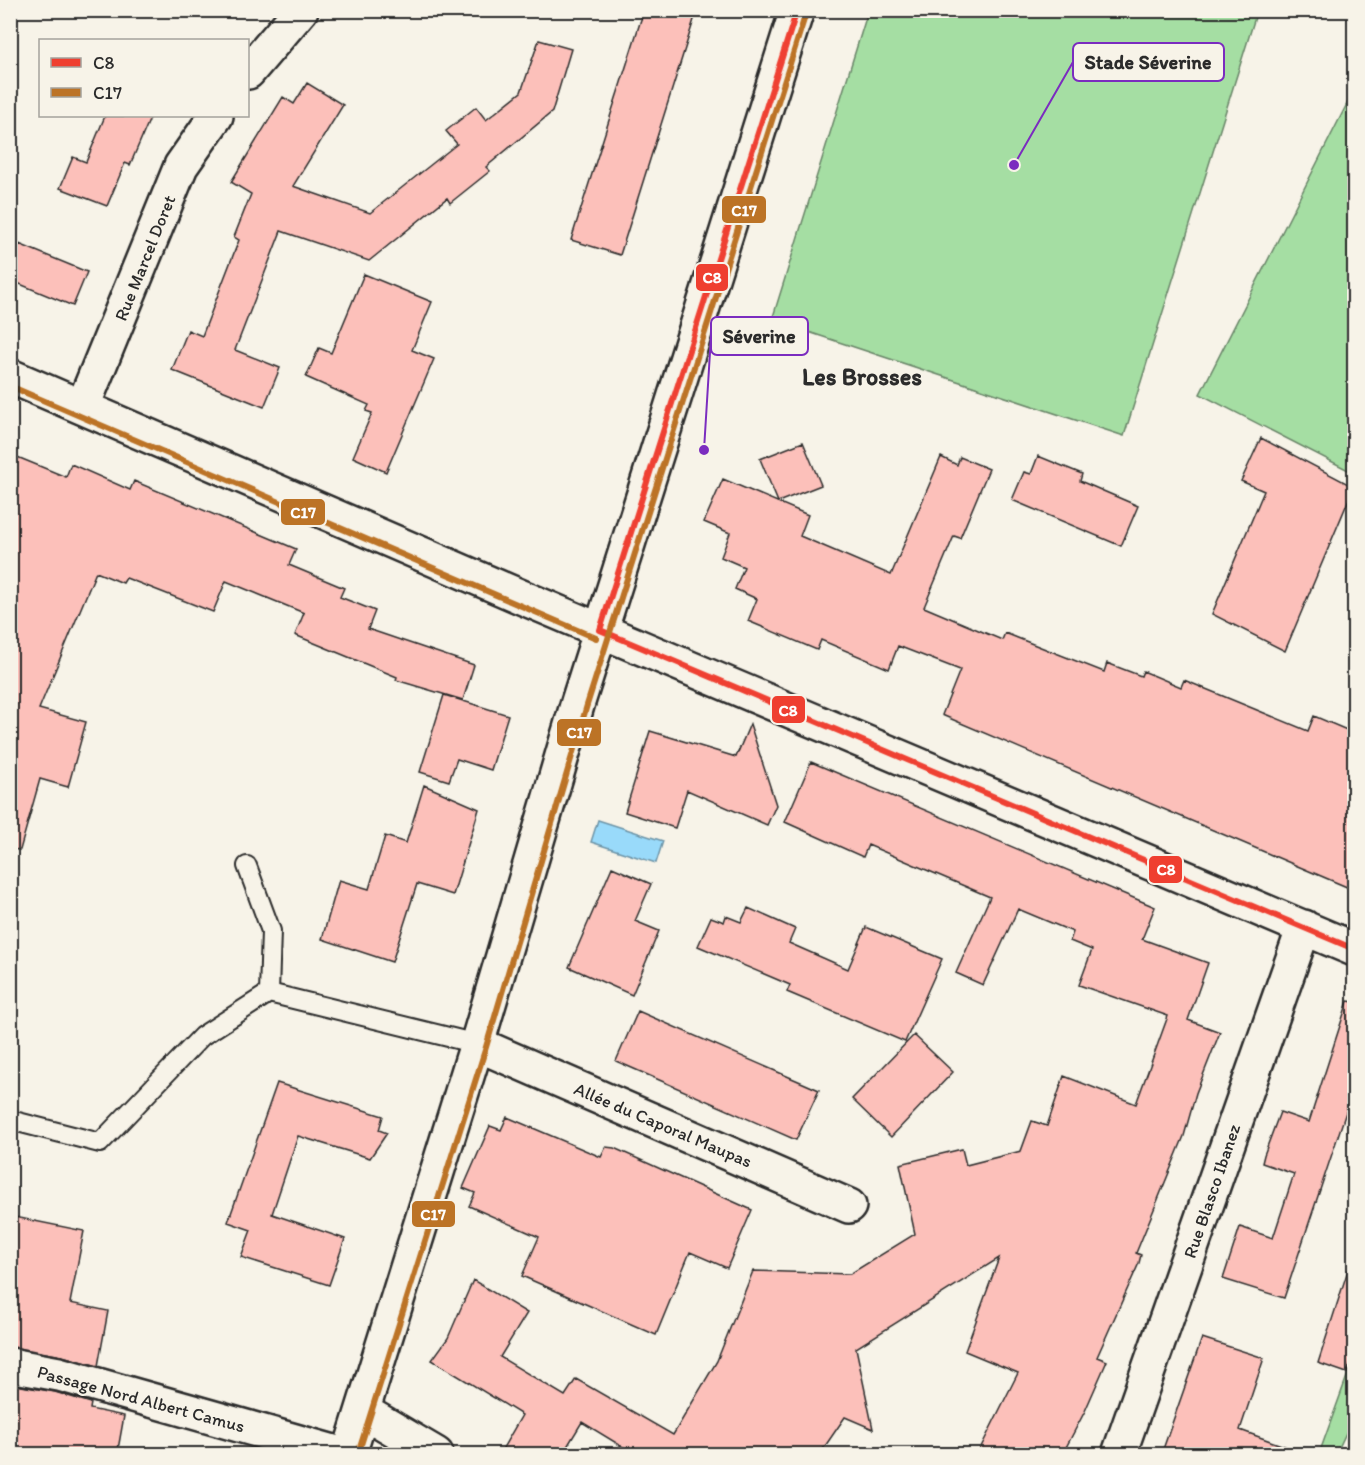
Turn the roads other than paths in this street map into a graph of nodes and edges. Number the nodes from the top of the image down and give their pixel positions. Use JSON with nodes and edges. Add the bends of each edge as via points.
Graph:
{"nodes":[{"id":1,"x":301,"y":10,"type":"edge"},
{"id":2,"x":797,"y":10,"type":"edge"},
{"id":3,"x":249,"y":71,"type":"edge"},
{"id":4,"x":215,"y":117,"type":"edge"},
{"id":5,"x":10,"y":376,"type":"edge"},
{"id":6,"x":84,"y":406,"type":"junction"},
{"id":7,"x":600,"y":630,"type":"junction"},
{"id":8,"x":247,"y":866,"type":"dead end"},
{"id":9,"x":1304,"y":927,"type":"junction"},
{"id":10,"x":1354,"y":949,"type":"edge"},
{"id":11,"x":269,"y":993,"type":"junction"},
{"id":12,"x":477,"y":1044,"type":"junction"},
{"id":13,"x":10,"y":1120,"type":"edge"},
{"id":14,"x":849,"y":1206,"type":"dead end"},
{"id":15,"x":10,"y":1365,"type":"edge"},
{"id":16,"x":363,"y":1411,"type":"junction"},
{"id":17,"x":341,"y":1455,"type":"edge"},
{"id":18,"x":349,"y":1455,"type":"edge"},
{"id":19,"x":436,"y":1455,"type":"edge"},
{"id":20,"x":1119,"y":1455,"type":"edge"}],
"edges":[{"from":1,"to":3,"type":"street"},
{"from":2,"to":7,"type":"street"},
{"from":4,"to":6,"type":"street","name":"Rue Marcel Doret","via":[[182,166]]},
{"from":5,"to":6,"type":"street"},
{"from":6,"to":7,"type":"street"},
{"from":7,"to":9,"type":"street"},
{"from":7,"to":12,"type":"street"},
{"from":8,"to":11,"type":"lane","via":[[272,931]]},
{"from":9,"to":10,"type":"street"},
{"from":9,"to":20,"type":"street","name":"Rue Blasco Ibanez"},
{"from":11,"to":12,"type":"lane"},
{"from":11,"to":13,"type":"lane","via":[[202,1036],[100,1143]]},
{"from":12,"to":14,"type":"street","name":"Allée du Caporal Maupas"},
{"from":12,"to":16,"type":"street"},
{"from":15,"to":17,"type":"street","name":"Passage Nord Albert Camus","via":[[59,1374]]},
{"from":16,"to":18,"type":"street"},
{"from":16,"to":19,"type":"street"}]}
